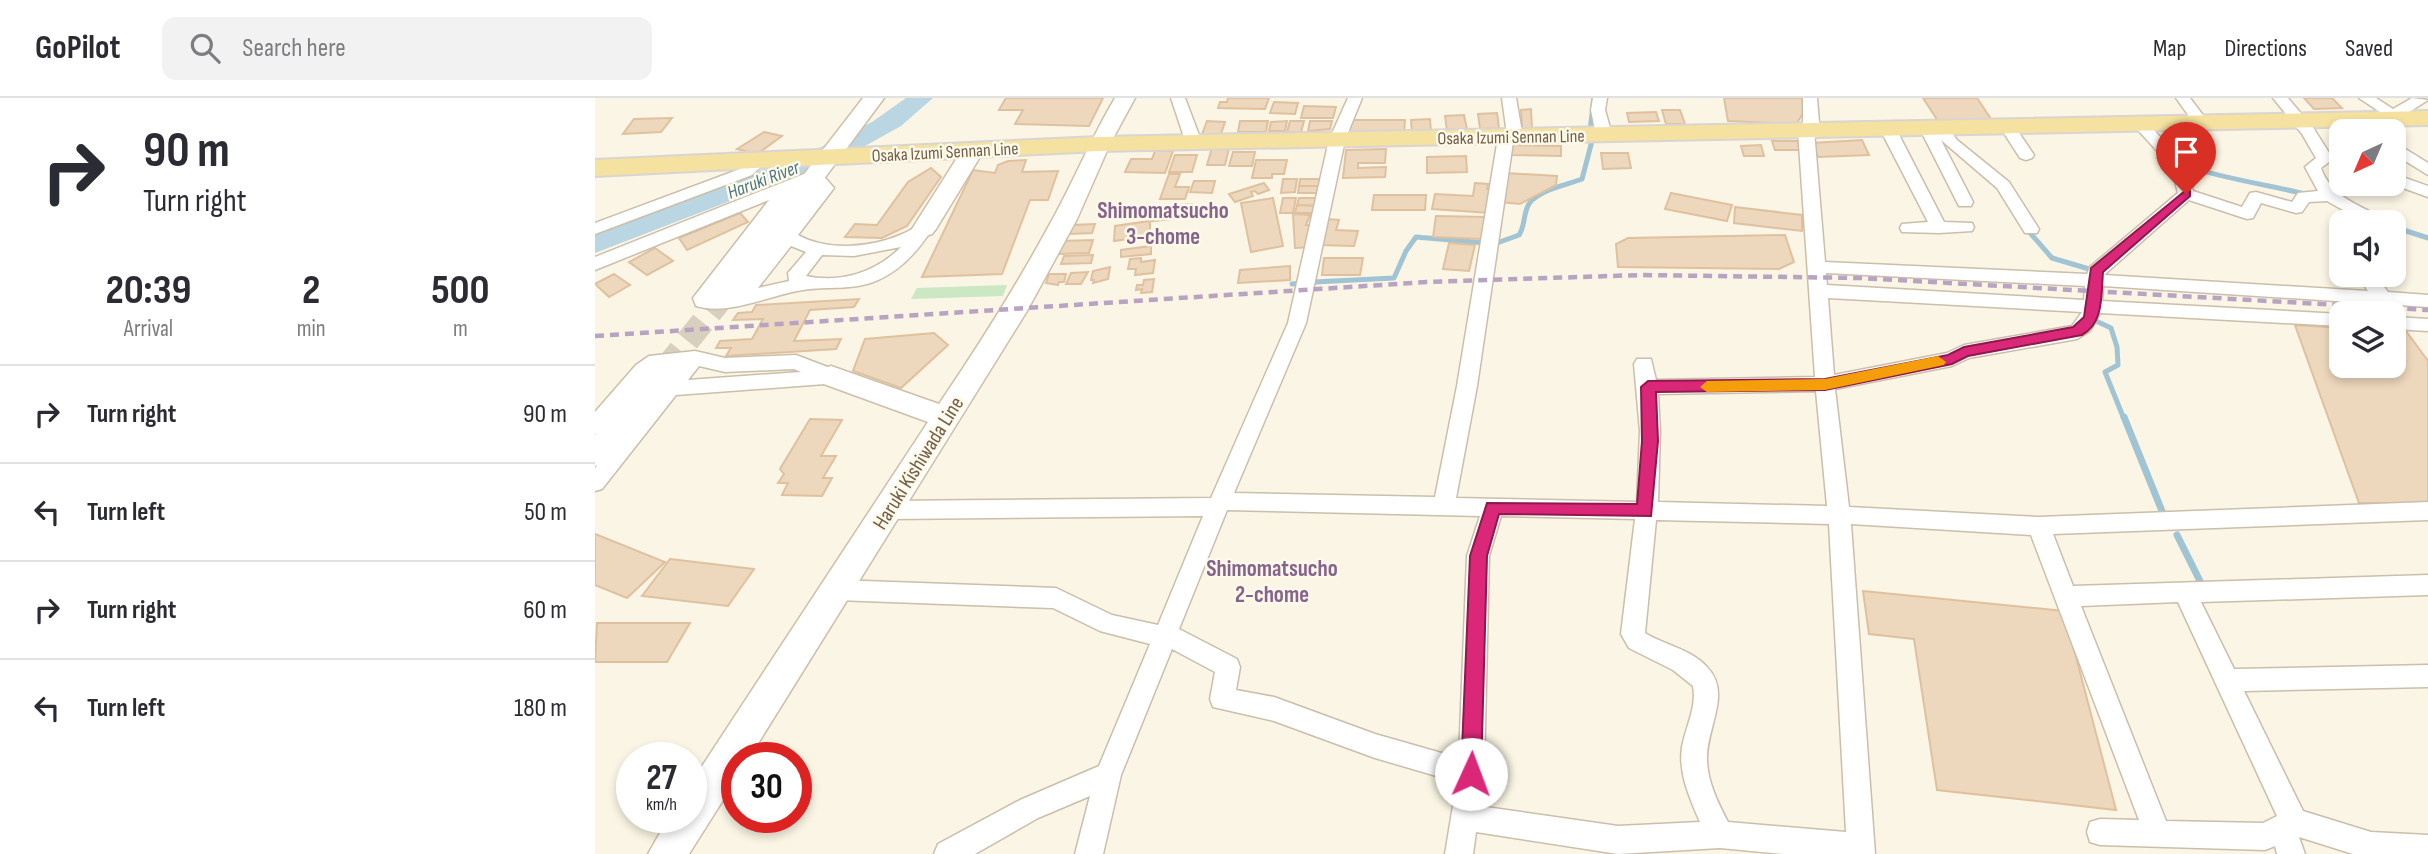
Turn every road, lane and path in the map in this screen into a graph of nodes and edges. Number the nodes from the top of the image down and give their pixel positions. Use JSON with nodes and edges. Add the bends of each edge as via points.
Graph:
{"nodes":[{"id":1,"x":1125,"y":98,"type":"edge"},
{"id":2,"x":1178,"y":98,"type":"edge"},
{"id":3,"x":1355,"y":98,"type":"edge"},
{"id":4,"x":1509,"y":98,"type":"edge"},
{"id":5,"x":1600,"y":98,"type":"edge"},
{"id":6,"x":1810,"y":98,"type":"edge"},
{"id":7,"x":2183,"y":98,"type":"edge"},
{"id":8,"x":2280,"y":98,"type":"edge"},
{"id":9,"x":2422,"y":98,"type":"edge"},
{"id":10,"x":868,"y":105,"type":"edge"},
{"id":11,"x":2364,"y":116,"type":"edge"},
{"id":12,"x":2396,"y":117,"type":"junction"},
{"id":13,"x":2428,"y":118,"type":"edge"},
{"id":14,"x":2300,"y":122,"type":"junction"},
{"id":15,"x":2201,"y":123,"type":"junction"},
{"id":16,"x":2141,"y":125,"type":"junction"},
{"id":17,"x":2008,"y":127,"type":"junction"},
{"id":18,"x":1934,"y":128,"type":"junction"},
{"id":19,"x":1888,"y":129,"type":"junction"},
{"id":20,"x":1806,"y":130,"type":"junction"},
{"id":21,"x":1604,"y":135,"type":"junction"},
{"id":22,"x":1511,"y":138,"type":"junction"},
{"id":23,"x":1337,"y":141,"type":"junction"},
{"id":24,"x":1194,"y":142,"type":"junction"},
{"id":25,"x":1099,"y":145,"type":"junction"},
{"id":26,"x":972,"y":152,"type":"junction"},
{"id":27,"x":2026,"y":155,"type":"dead end"},
{"id":28,"x":2406,"y":155,"type":"edge"},
{"id":29,"x":766,"y":162,"type":"junction"},
{"id":30,"x":2320,"y":162,"type":"junction"},
{"id":31,"x":2329,"y":164,"type":"edge"},
{"id":32,"x":826,"y":165,"type":"junction"},
{"id":33,"x":595,"y":168,"type":"edge"},
{"id":34,"x":2428,"y":170,"type":"edge"},
{"id":35,"x":2406,"y":184,"type":"edge"},
{"id":36,"x":789,"y":186,"type":"junction"},
{"id":37,"x":2428,"y":192,"type":"edge"},
{"id":38,"x":2186,"y":194,"type":"junction"},
{"id":39,"x":2328,"y":196,"type":"junction"},
{"id":40,"x":1965,"y":202,"type":"dead end"},
{"id":41,"x":2354,"y":210,"type":"edge"},
{"id":42,"x":1908,"y":228,"type":"dead end"},
{"id":43,"x":1939,"y":228,"type":"junction"},
{"id":44,"x":1966,"y":228,"type":"dead end"},
{"id":45,"x":595,"y":229,"type":"edge"},
{"id":46,"x":924,"y":229,"type":"junction"},
{"id":47,"x":2032,"y":229,"type":"dead end"},
{"id":48,"x":790,"y":238,"type":"junction"},
{"id":49,"x":868,"y":248,"type":"junction"},
{"id":50,"x":816,"y":251,"type":"junction"},
{"id":51,"x":595,"y":264,"type":"edge"},
{"id":52,"x":1817,"y":267,"type":"junction"},
{"id":53,"x":876,"y":272,"type":"junction"},
{"id":54,"x":2094,"y":280,"type":"junction"},
{"id":55,"x":805,"y":284,"type":"junction"},
{"id":56,"x":2375,"y":287,"type":"edge"},
{"id":57,"x":1818,"y":291,"type":"junction"},
{"id":58,"x":731,"y":298,"type":"junction"},
{"id":59,"x":2383,"y":298,"type":"junction"},
{"id":60,"x":2428,"y":301,"type":"edge"},
{"id":61,"x":2091,"y":304,"type":"junction"},
{"id":62,"x":2329,"y":319,"type":"edge"},
{"id":63,"x":2406,"y":324,"type":"edge"},
{"id":64,"x":2428,"y":325,"type":"edge"},
{"id":65,"x":695,"y":358,"type":"junction"},
{"id":66,"x":1644,"y":363,"type":"dead end"},
{"id":67,"x":737,"y":365,"type":"junction"},
{"id":68,"x":791,"y":370,"type":"junction"},
{"id":69,"x":831,"y":376,"type":"joint"},
{"id":70,"x":669,"y":378,"type":"junction"},
{"id":71,"x":726,"y":382,"type":"junction"},
{"id":72,"x":1825,"y":384,"type":"junction"},
{"id":73,"x":1648,"y":387,"type":"junction"},
{"id":74,"x":946,"y":418,"type":"junction"},
{"id":75,"x":595,"y":426,"type":"edge"},
{"id":76,"x":595,"y":455,"type":"edge"},
{"id":77,"x":595,"y":483,"type":"edge"},
{"id":78,"x":1219,"y":504,"type":"junction"},
{"id":79,"x":1444,"y":506,"type":"junction"},
{"id":80,"x":1493,"y":507,"type":"junction"},
{"id":81,"x":889,"y":510,"type":"junction"},
{"id":82,"x":1645,"y":511,"type":"junction"},
{"id":83,"x":1839,"y":515,"type":"junction"},
{"id":84,"x":2425,"y":517,"type":"edge"},
{"id":85,"x":2039,"y":526,"type":"junction"},
{"id":86,"x":2428,"y":585,"type":"edge"},
{"id":87,"x":837,"y":590,"type":"junction"},
{"id":88,"x":2186,"y":594,"type":"junction"},
{"id":89,"x":2068,"y":596,"type":"junction"},
{"id":90,"x":1163,"y":635,"type":"junction"},
{"id":91,"x":2428,"y":676,"type":"edge"},
{"id":92,"x":2225,"y":680,"type":"junction"},
{"id":93,"x":1471,"y":774,"type":"junction"},
{"id":94,"x":1108,"y":775,"type":"junction"},
{"id":95,"x":707,"y":792,"type":"edge"},
{"id":96,"x":1464,"y":817,"type":"junction"},
{"id":97,"x":2100,"y":832,"type":"dead end"},
{"id":98,"x":681,"y":833,"type":"edge"},
{"id":99,"x":2157,"y":833,"type":"junction"},
{"id":100,"x":1720,"y":835,"type":"junction"},
{"id":101,"x":2289,"y":835,"type":"edge"},
{"id":102,"x":1861,"y":850,"type":"edge"},
{"id":103,"x":2417,"y":851,"type":"edge"},
{"id":104,"x":667,"y":854,"type":"edge"},
{"id":105,"x":948,"y":854,"type":"edge"},
{"id":106,"x":1089,"y":854,"type":"edge"},
{"id":107,"x":1459,"y":854,"type":"edge"}],
"edges":[{"from":1,"to":25,"type":"main road","name":"Haruki Kishiwada Line"},
{"from":2,"to":24,"type":"street"},
{"from":3,"to":23,"type":"street"},
{"from":4,"to":22,"type":"street"},
{"from":5,"to":21,"type":"street"},
{"from":6,"to":20,"type":"street","via":[[1811,123]]},
{"from":7,"to":15,"type":"street"},
{"from":8,"to":14,"type":"street"},
{"from":9,"to":12,"type":"street"},
{"from":10,"to":32,"type":"main road"},
{"from":11,"to":12,"type":"main road","name":"Osaka Izumi Sennan Line"},
{"from":11,"to":14,"type":"main road","name":"Osaka Izumi Sennan Line"},
{"from":12,"to":13,"type":"main road","name":"Osaka Izumi Sennan Line"},
{"from":14,"to":15,"type":"main road","name":"Osaka Izumi Sennan Line"},
{"from":14,"to":30,"type":"street","via":[[2325,159]]},
{"from":15,"to":16,"type":"main road","name":"Osaka Izumi Sennan Line"},
{"from":16,"to":17,"type":"main road","name":"Osaka Izumi Sennan Line"},
{"from":16,"to":38,"type":"street","via":[[2179,165]]},
{"from":17,"to":18,"type":"main road","name":"Osaka Izumi Sennan Line"},
{"from":17,"to":27,"type":"street"},
{"from":18,"to":19,"type":"main road","name":"Osaka Izumi Sennan Line"},
{"from":18,"to":40,"type":"street"},
{"from":18,"to":47,"type":"street","via":[[2003,185]]},
{"from":19,"to":20,"type":"main road","name":"Osaka Izumi Sennan Line"},
{"from":19,"to":43,"type":"street"},
{"from":20,"to":21,"type":"main road","name":"Osaka Izumi Sennan Line"},
{"from":20,"to":52,"type":"street"},
{"from":21,"to":22,"type":"main road","name":"Osaka Izumi Sennan Line"},
{"from":22,"to":23,"type":"main road","name":"Osaka Izumi Sennan Line"},
{"from":22,"to":79,"type":"street"},
{"from":23,"to":24,"type":"main road","name":"Osaka Izumi Sennan Line"},
{"from":23,"to":78,"type":"street","via":[[1297,323]]},
{"from":24,"to":25,"type":"main road","name":"Osaka Izumi Sennan Line"},
{"from":25,"to":26,"type":"main road","name":"Osaka Izumi Sennan Line"},
{"from":25,"to":74,"type":"main road","name":"Haruki Kishiwada Line","via":[[1014,311]]},
{"from":26,"to":32,"type":"main road","name":"Osaka Izumi Sennan Line"},
{"from":26,"to":46,"type":"main road"},
{"from":28,"to":34,"type":"street"},
{"from":29,"to":32,"type":"main road","name":"Osaka Izumi Sennan Line"},
{"from":29,"to":33,"type":"main road","name":"Osaka Izumi Sennan Line"},
{"from":29,"to":45,"type":"street"},
{"from":30,"to":31,"type":"street"},
{"from":30,"to":39,"type":"street","via":[[2313,167]]},
{"from":32,"to":36,"type":"street"},
{"from":32,"to":48,"type":"street","via":[[826,188]]},
{"from":32,"to":58,"type":"main road"},
{"from":35,"to":37,"type":"street"},
{"from":36,"to":51,"type":"street"},
{"from":36,"to":58,"type":"street","via":[[702,303]]},
{"from":38,"to":39,"type":"street","via":[[2247,214],[2256,197],[2296,208],[2304,197]]},
{"from":38,"to":54,"type":"street","via":[[2096,271]]},
{"from":39,"to":41,"type":"street"},
{"from":42,"to":43,"type":"street"},
{"from":43,"to":44,"type":"street"},
{"from":46,"to":49,"type":"street","via":[[904,241]]},
{"from":46,"to":53,"type":"street","via":[[915,243]]},
{"from":48,"to":50,"type":"street"},
{"from":48,"to":58,"type":"street"},
{"from":49,"to":50,"type":"street"},
{"from":49,"to":53,"type":"street","via":[[880,257]]},
{"from":50,"to":55,"type":"street","via":[[797,273],[797,279]]},
{"from":52,"to":54,"type":"street"},
{"from":52,"to":57,"type":"street"},
{"from":53,"to":55,"type":"street","via":[[854,281]]},
{"from":54,"to":59,"type":"street"},
{"from":54,"to":61,"type":"street"},
{"from":55,"to":58,"type":"street"},
{"from":56,"to":59,"type":"street"},
{"from":57,"to":61,"type":"street"},
{"from":57,"to":72,"type":"street"},
{"from":59,"to":60,"type":"street"},
{"from":61,"to":62,"type":"street"},
{"from":61,"to":72,"type":"street","via":[[2091,318],[2077,332]]},
{"from":63,"to":64,"type":"street"},
{"from":65,"to":67,"type":"street"},
{"from":65,"to":70,"type":"street"},
{"from":65,"to":75,"type":"street","via":[[656,361]]},
{"from":66,"to":73,"type":"street"},
{"from":67,"to":68,"type":"street"},
{"from":67,"to":71,"type":"street","via":[[723,377]]},
{"from":68,"to":69,"type":"street"},
{"from":68,"to":71,"type":"street"},
{"from":69,"to":74,"type":"main road"},
{"from":70,"to":71,"type":"street"},
{"from":70,"to":76,"type":"main road"},
{"from":70,"to":77,"type":"street"},
{"from":72,"to":73,"type":"street"},
{"from":72,"to":83,"type":"street"},
{"from":73,"to":82,"type":"street"},
{"from":74,"to":81,"type":"main road","name":"Haruki Kishiwada Line"},
{"from":78,"to":79,"type":"street"},
{"from":78,"to":81,"type":"street"},
{"from":78,"to":90,"type":"street"},
{"from":79,"to":80,"type":"street"},
{"from":80,"to":82,"type":"street"},
{"from":80,"to":93,"type":"street","via":[[1478,556]]},
{"from":81,"to":87,"type":"main road","name":"Haruki Kishiwada Line"},
{"from":82,"to":83,"type":"street"},
{"from":82,"to":100,"type":"street","via":[[1633,634],[1637,642],[1695,670],[1704,680],[1707,696],[1694,757],[1699,791]]},
{"from":83,"to":85,"type":"street"},
{"from":83,"to":102,"type":"street"},
{"from":84,"to":85,"type":"street"},
{"from":85,"to":89,"type":"street"},
{"from":86,"to":88,"type":"street"},
{"from":87,"to":90,"type":"street","via":[[1056,598],[1108,624]]},
{"from":87,"to":95,"type":"main road","name":"Haruki Kishiwada Line"},
{"from":88,"to":89,"type":"street"},
{"from":88,"to":92,"type":"street"},
{"from":89,"to":99,"type":"street"},
{"from":90,"to":93,"type":"street","via":[[1228,667],[1222,699],[1274,709]]},
{"from":90,"to":94,"type":"street"},
{"from":91,"to":92,"type":"street"},
{"from":92,"to":101,"type":"street"},
{"from":93,"to":96,"type":"street"},
{"from":94,"to":105,"type":"street","via":[[1029,809]]},
{"from":94,"to":106,"type":"street"},
{"from":96,"to":100,"type":"street","via":[[1618,840]]},
{"from":96,"to":107,"type":"street"},
{"from":97,"to":99,"type":"street"},
{"from":98,"to":104,"type":"main road","name":"Haruki Kishiwada Line"},
{"from":99,"to":101,"type":"street"},
{"from":100,"to":102,"type":"street"},
{"from":101,"to":103,"type":"street"}]}
